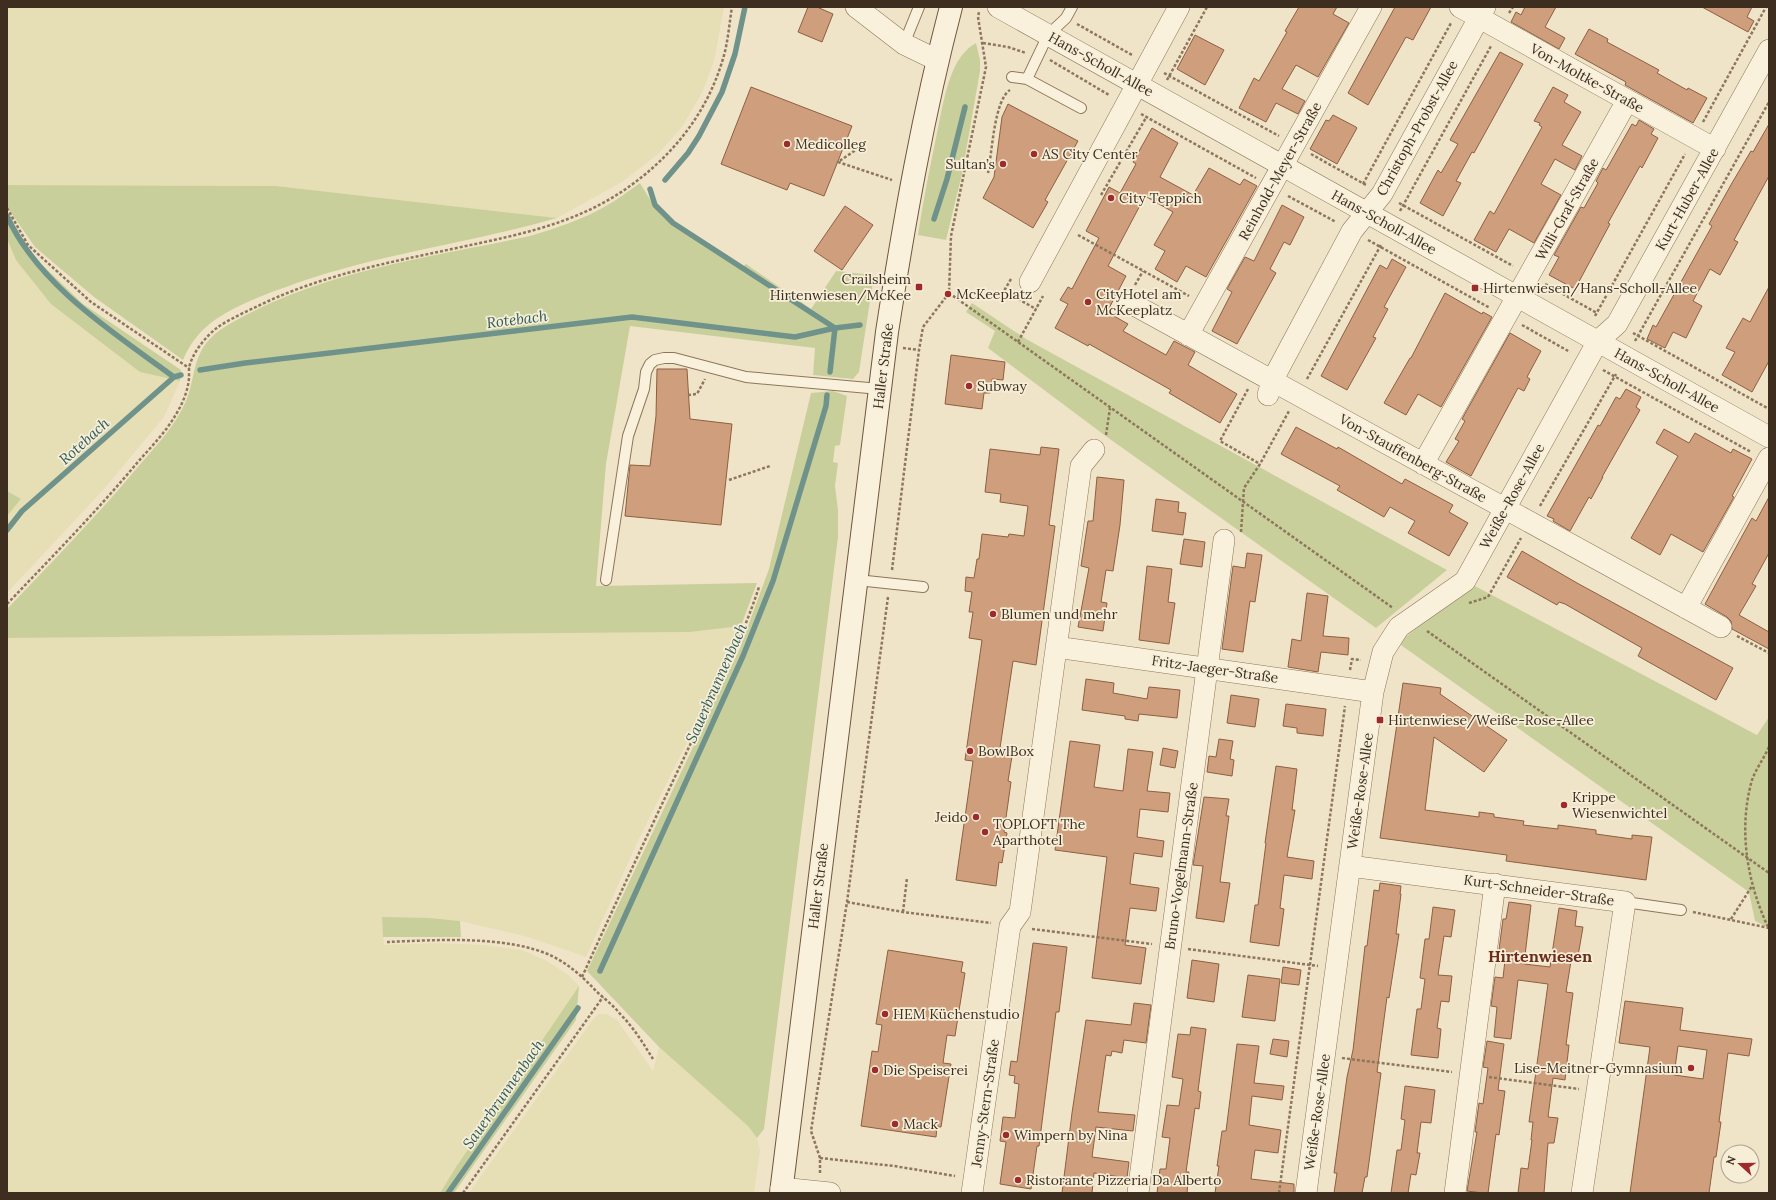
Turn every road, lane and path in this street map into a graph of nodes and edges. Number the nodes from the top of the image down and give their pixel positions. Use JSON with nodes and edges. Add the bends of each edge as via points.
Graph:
{"nodes":[{"id":1,"x":732,"y":7,"type":"edge"},
{"id":2,"x":856,"y":7,"type":"edge"},
{"id":3,"x":919,"y":7,"type":"edge"},
{"id":4,"x":951,"y":7,"type":"edge"},
{"id":5,"x":998,"y":7,"type":"edge"},
{"id":6,"x":1072,"y":7,"type":"edge"},
{"id":7,"x":1179,"y":7,"type":"edge"},
{"id":8,"x":1207,"y":7,"type":"edge"},
{"id":9,"x":1371,"y":7,"type":"edge"},
{"id":10,"x":1460,"y":7,"type":"edge"},
{"id":11,"x":1513,"y":7,"type":"edge"},
{"id":12,"x":1482,"y":13,"type":"edge"},
{"id":13,"x":1066,"y":18,"type":"junction"},
{"id":14,"x":1500,"y":30,"type":"junction"},
{"id":15,"x":1048,"y":35,"type":"junction"},
{"id":16,"x":983,"y":43,"type":"dead end"},
{"id":17,"x":904,"y":44,"type":"junction"},
{"id":18,"x":1769,"y":50,"type":"edge"},
{"id":19,"x":1038,"y":57,"type":"junction"},
{"id":20,"x":937,"y":60,"type":"junction"},
{"id":21,"x":1147,"y":63,"type":"junction"},
{"id":22,"x":1169,"y":76,"type":"junction"},
{"id":23,"x":1012,"y":77,"type":"dead end"},
{"id":24,"x":1027,"y":79,"type":"junction"},
{"id":25,"x":1136,"y":84,"type":"junction"},
{"id":26,"x":1158,"y":96,"type":"junction"},
{"id":27,"x":1627,"y":101,"type":"junction"},
{"id":28,"x":1769,"y":102,"type":"edge"},
{"id":29,"x":1125,"y":105,"type":"junction"},
{"id":30,"x":1080,"y":108,"type":"dead end"},
{"id":31,"x":1147,"y":117,"type":"junction"},
{"id":32,"x":863,"y":145,"type":"dead end"},
{"id":33,"x":1294,"y":145,"type":"junction"},
{"id":34,"x":1715,"y":149,"type":"junction"},
{"id":35,"x":1283,"y":166,"type":"junction"},
{"id":36,"x":988,"y":173,"type":"dead end"},
{"id":37,"x":892,"y":180,"type":"dead end"},
{"id":38,"x":1271,"y":186,"type":"junction"},
{"id":39,"x":1382,"y":194,"type":"junction"},
{"id":40,"x":1101,"y":196,"type":"dead end"},
{"id":41,"x":1403,"y":205,"type":"junction"},
{"id":42,"x":7,"y":208,"type":"edge"},
{"id":43,"x":1367,"y":212,"type":"junction"},
{"id":44,"x":1391,"y":226,"type":"junction"},
{"id":45,"x":1081,"y":228,"type":"dead end"},
{"id":46,"x":1069,"y":230,"type":"junction"},
{"id":47,"x":1352,"y":231,"type":"junction"},
{"id":48,"x":1074,"y":242,"type":"dead end"},
{"id":49,"x":1380,"y":247,"type":"junction"},
{"id":50,"x":1530,"y":276,"type":"junction"},
{"id":51,"x":1037,"y":288,"type":"joint"},
{"id":52,"x":1004,"y":291,"type":"dead end"},
{"id":53,"x":949,"y":293,"type":"dead end"},
{"id":54,"x":1518,"y":297,"type":"junction"},
{"id":55,"x":1127,"y":301,"type":"dead end"},
{"id":56,"x":1205,"y":305,"type":"junction"},
{"id":57,"x":1036,"y":309,"type":"junction"},
{"id":58,"x":1507,"y":317,"type":"junction"},
{"id":59,"x":1617,"y":324,"type":"junction"},
{"id":60,"x":1188,"y":335,"type":"junction"},
{"id":61,"x":1638,"y":336,"type":"junction"},
{"id":62,"x":1598,"y":341,"type":"junction"},
{"id":63,"x":1018,"y":342,"type":"junction"},
{"id":64,"x":1626,"y":357,"type":"junction"},
{"id":65,"x":1587,"y":361,"type":"junction"},
{"id":66,"x":710,"y":367,"type":"junction"},
{"id":67,"x":189,"y":368,"type":"junction"},
{"id":68,"x":1615,"y":377,"type":"junction"},
{"id":69,"x":1270,"y":388,"type":"junction"},
{"id":70,"x":880,"y":389,"type":"junction"},
{"id":71,"x":1298,"y":395,"type":"junction"},
{"id":72,"x":688,"y":396,"type":"dead end"},
{"id":73,"x":1110,"y":408,"type":"junction"},
{"id":74,"x":1769,"y":409,"type":"edge"},
{"id":75,"x":1769,"y":437,"type":"edge"},
{"id":76,"x":1094,"y":450,"type":"joint"},
{"id":77,"x":1768,"y":460,"type":"edge"},
{"id":78,"x":1423,"y":464,"type":"junction"},
{"id":79,"x":770,"y":466,"type":"dead end"},
{"id":80,"x":729,"y":480,"type":"dead end"},
{"id":81,"x":1242,"y":500,"type":"junction"},
{"id":82,"x":1505,"y":509,"type":"junction"},
{"id":83,"x":1530,"y":522,"type":"junction"},
{"id":84,"x":1224,"y":540,"type":"joint"},
{"id":85,"x":606,"y":580,"type":"dead end"},
{"id":86,"x":857,"y":580,"type":"junction"},
{"id":87,"x":759,"y":587,"type":"dead end"},
{"id":88,"x":923,"y":587,"type":"dead end"},
{"id":89,"x":7,"y":604,"type":"edge"},
{"id":90,"x":1463,"y":605,"type":"dead end"},
{"id":91,"x":1686,"y":608,"type":"junction"},
{"id":92,"x":1432,"y":625,"type":"dead end"},
{"id":93,"x":1720,"y":627,"type":"joint"},
{"id":94,"x":1419,"y":628,"type":"junction"},
{"id":95,"x":1056,"y":647,"type":"junction"},
{"id":96,"x":1769,"y":653,"type":"edge"},
{"id":97,"x":1207,"y":668,"type":"junction"},
{"id":98,"x":1374,"y":692,"type":"junction"},
{"id":99,"x":1769,"y":747,"type":"edge"},
{"id":100,"x":1747,"y":858,"type":"junction"},
{"id":101,"x":1350,"y":866,"type":"junction"},
{"id":102,"x":1769,"y":873,"type":"edge"},
{"id":103,"x":907,"y":878,"type":"dead end"},
{"id":104,"x":1495,"y":884,"type":"junction"},
{"id":105,"x":1752,"y":886,"type":"junction"},
{"id":106,"x":847,"y":902,"type":"dead end"},
{"id":107,"x":1625,"y":902,"type":"junction"},
{"id":108,"x":1681,"y":910,"type":"joint"},
{"id":109,"x":904,"y":912,"type":"junction"},
{"id":110,"x":1731,"y":919,"type":"junction"},
{"id":111,"x":1010,"y":926,"type":"junction"},
{"id":112,"x":1768,"y":928,"type":"edge"},
{"id":113,"x":388,"y":942,"type":"dead end"},
{"id":114,"x":1170,"y":947,"type":"junction"},
{"id":115,"x":1336,"y":968,"type":"junction"},
{"id":116,"x":582,"y":977,"type":"junction"},
{"id":117,"x":603,"y":997,"type":"junction"},
{"id":118,"x":1343,"y":1058,"type":"dead end"},
{"id":119,"x":653,"y":1059,"type":"dead end"},
{"id":120,"x":1342,"y":1065,"type":"dead end"},
{"id":121,"x":820,"y":1158,"type":"dead end"},
{"id":122,"x":973,"y":1189,"type":"edge"},
{"id":123,"x":781,"y":1190,"type":"edge"},
{"id":124,"x":463,"y":1193,"type":"edge"},
{"id":125,"x":830,"y":1193,"type":"edge"},
{"id":126,"x":1138,"y":1193,"type":"edge"},
{"id":127,"x":1306,"y":1193,"type":"edge"},
{"id":128,"x":1455,"y":1193,"type":"edge"},
{"id":129,"x":1582,"y":1193,"type":"edge"}],
"edges":[{"from":1,"to":67,"type":"path","via":[[724,58],[691,127],[673,150],[648,173],[603,204],[554,226],[381,264],[322,280],[278,296],[217,328],[199,348]]},
{"from":2,"to":17,"type":"street"},
{"from":3,"to":17,"type":"lane"},
{"from":4,"to":20,"type":"main road","name":"Haller Straße"},
{"from":5,"to":15,"type":"street","name":"Hans-Scholl-Allee"},
{"from":6,"to":13,"type":"lane"},
{"from":7,"to":21,"type":"street"},
{"from":8,"to":22,"type":"path"},
{"from":9,"to":33,"type":"street","name":"Reinhold-Meyer-Straße"},
{"from":10,"to":12,"type":"street","name":"Von-Moltke-Straße"},
{"from":11,"to":14,"type":"path"},
{"from":12,"to":14,"type":"street","name":"Von-Moltke-Straße"},
{"from":12,"to":39,"type":"street","name":"Christoph-Probst-Allee"},
{"from":13,"to":15,"type":"lane"},
{"from":13,"to":21,"type":"path"},
{"from":14,"to":27,"type":"street","name":"Von-Moltke-Straße"},
{"from":14,"to":41,"type":"path"},
{"from":15,"to":19,"type":"lane"},
{"from":15,"to":25,"type":"street","name":"Hans-Scholl-Allee"},
{"from":16,"to":19,"type":"path","via":[[1008,47]]},
{"from":17,"to":20,"type":"street"},
{"from":18,"to":34,"type":"street","name":"Kurt-Huber-Allee"},
{"from":19,"to":24,"type":"lane"},
{"from":19,"to":29,"type":"path","via":[[1049,60]]},
{"from":20,"to":70,"type":"main road","name":"Haller Straße","via":[[905,218]]},
{"from":21,"to":22,"type":"path"},
{"from":21,"to":25,"type":"street"},
{"from":22,"to":26,"type":"path"},
{"from":22,"to":33,"type":"path"},
{"from":23,"to":24,"type":"lane"},
{"from":24,"to":30,"type":"lane"},
{"from":24,"to":36,"type":"path","via":[[1006,93],[999,106]]},
{"from":25,"to":26,"type":"street","name":"Hans-Scholl-Allee"},
{"from":25,"to":29,"type":"street"},
{"from":26,"to":31,"type":"path"},
{"from":26,"to":35,"type":"street","name":"Hans-Scholl-Allee"},
{"from":27,"to":34,"type":"street","name":"Von-Moltke-Straße"},
{"from":27,"to":50,"type":"street","name":"Willi-Graf-Straße"},
{"from":28,"to":61,"type":"path"},
{"from":29,"to":31,"type":"path"},
{"from":29,"to":46,"type":"street"},
{"from":31,"to":38,"type":"path"},
{"from":31,"to":40,"type":"path"},
{"from":32,"to":37,"type":"path","via":[[838,162]]},
{"from":33,"to":35,"type":"street","name":"Reinhold-Meyer-Straße"},
{"from":33,"to":39,"type":"path"},
{"from":34,"to":59,"type":"street","name":"Kurt-Huber-Allee"},
{"from":35,"to":38,"type":"street","name":"Reinhold-Meyer-Straße"},
{"from":35,"to":43,"type":"street","name":"Hans-Scholl-Allee"},
{"from":38,"to":47,"type":"path"},
{"from":38,"to":56,"type":"street","name":"Reinhold-Meyer-Straße"},
{"from":39,"to":41,"type":"path"},
{"from":39,"to":43,"type":"street","name":"Christoph-Probst-Allee"},
{"from":41,"to":44,"type":"path"},
{"from":41,"to":50,"type":"path"},
{"from":42,"to":67,"type":"path","via":[[28,245],[91,302]]},
{"from":43,"to":44,"type":"street","name":"Hans-Scholl-Allee"},
{"from":43,"to":47,"type":"street","name":"Christoph-Probst-Allee"},
{"from":44,"to":49,"type":"path"},
{"from":44,"to":54,"type":"street","name":"Hans-Scholl-Allee"},
{"from":45,"to":46,"type":"path"},
{"from":46,"to":48,"type":"path"},
{"from":46,"to":51,"type":"street"},
{"from":46,"to":56,"type":"path"},
{"from":47,"to":49,"type":"path"},
{"from":47,"to":69,"type":"street","name":"Christoph-Probst-Allee"},
{"from":49,"to":58,"type":"path"},
{"from":49,"to":71,"type":"path"},
{"from":50,"to":54,"type":"street","name":"Willi-Graf-Straße"},
{"from":50,"to":59,"type":"path"},
{"from":51,"to":57,"type":"path"},
{"from":52,"to":57,"type":"path"},
{"from":53,"to":63,"type":"path"},
{"from":54,"to":58,"type":"street","name":"Willi-Graf-Straße"},
{"from":54,"to":62,"type":"street","name":"Hans-Scholl-Allee"},
{"from":55,"to":60,"type":"street","name":"Von-Stauffenberg-Straße"},
{"from":56,"to":60,"type":"street","name":"Reinhold-Meyer-Straße"},
{"from":57,"to":63,"type":"path"},
{"from":58,"to":65,"type":"path"},
{"from":58,"to":78,"type":"street","name":"Willi-Graf-Straße"},
{"from":59,"to":61,"type":"path"},
{"from":59,"to":62,"type":"street","name":"Kurt-Huber-Allee"},
{"from":60,"to":69,"type":"street","name":"Von-Stauffenberg-Straße"},
{"from":61,"to":64,"type":"path"},
{"from":61,"to":74,"type":"path"},
{"from":62,"to":64,"type":"street","name":"Hans-Scholl-Allee"},
{"from":62,"to":65,"type":"street","name":"Weiße-Rose-Allee"},
{"from":63,"to":73,"type":"path"},
{"from":64,"to":68,"type":"path"},
{"from":64,"to":75,"type":"street","name":"Hans-Scholl-Allee"},
{"from":65,"to":68,"type":"path"},
{"from":65,"to":82,"type":"street","name":"Weiße-Rose-Allee"},
{"from":66,"to":70,"type":"lane","via":[[746,377]]},
{"from":66,"to":72,"type":"path","via":[[697,394]]},
{"from":66,"to":85,"type":"lane","via":[[664,358],[655,360],[646,372],[644,389],[628,436]]},
{"from":67,"to":89,"type":"path","via":[[186,390],[175,417],[106,501]]},
{"from":68,"to":77,"type":"path"},
{"from":68,"to":83,"type":"path"},
{"from":69,"to":71,"type":"street","name":"Von-Stauffenberg-Straße"},
{"from":70,"to":86,"type":"main road","name":"Haller Straße"},
{"from":71,"to":78,"type":"street","name":"Von-Stauffenberg-Straße"},
{"from":71,"to":81,"type":"path","via":[[1244,488]]},
{"from":73,"to":76,"type":"path","via":[[1106,435]]},
{"from":73,"to":81,"type":"path"},
{"from":76,"to":95,"type":"street","name":"Jenny-Stern-Straße","via":[[1081,466]]},
{"from":77,"to":91,"type":"street"},
{"from":78,"to":82,"type":"street","name":"Von-Stauffenberg-Straße"},
{"from":79,"to":80,"type":"path"},
{"from":81,"to":84,"type":"path","via":[[1241,534]]},
{"from":81,"to":94,"type":"path"},
{"from":82,"to":83,"type":"street","name":"Von-Stauffenberg-Straße"},
{"from":82,"to":94,"type":"street","name":"Weiße-Rose-Allee","via":[[1465,581]]},
{"from":83,"to":90,"type":"path","via":[[1488,597]]},
{"from":83,"to":91,"type":"street","name":"Von-Stauffenberg-Straße"},
{"from":84,"to":97,"type":"street","name":"Bruno-Vogelmann-Straße"},
{"from":86,"to":88,"type":"lane"},
{"from":86,"to":123,"type":"main road","name":"Haller Straße"},
{"from":87,"to":116,"type":"path","via":[[749,619]]},
{"from":91,"to":93,"type":"street","name":"Von-Stauffenberg-Straße"},
{"from":92,"to":94,"type":"path"},
{"from":93,"to":96,"type":"path"},
{"from":94,"to":98,"type":"street","name":"Weiße-Rose-Allee","via":[[1399,627],[1383,652]]},
{"from":94,"to":100,"type":"path"},
{"from":95,"to":97,"type":"street","name":"Fritz-Jaeger-Straße"},
{"from":95,"to":111,"type":"street","name":"Jenny-Stern-Straße","via":[[1020,912]]},
{"from":97,"to":98,"type":"street","name":"Fritz-Jaeger-Straße"},
{"from":97,"to":114,"type":"street","name":"Bruno-Vogelmann-Straße"},
{"from":98,"to":101,"type":"street","name":"Weiße-Rose-Allee"},
{"from":99,"to":100,"type":"path","via":[[1752,779],[1746,814]]},
{"from":100,"to":102,"type":"path"},
{"from":100,"to":105,"type":"path"},
{"from":101,"to":104,"type":"street","name":"Kurt-Schneider-Straße"},
{"from":101,"to":115,"type":"street","name":"Weiße-Rose-Allee"},
{"from":103,"to":109,"type":"path"},
{"from":104,"to":107,"type":"street","name":"Kurt-Schneider-Straße"},
{"from":104,"to":128,"type":"street"},
{"from":105,"to":110,"type":"path"},
{"from":105,"to":112,"type":"path"},
{"from":106,"to":109,"type":"path"},
{"from":107,"to":108,"type":"lane"},
{"from":107,"to":129,"type":"street","name":"Kurt-Schneider-Straße"},
{"from":108,"to":110,"type":"path"},
{"from":109,"to":111,"type":"path"},
{"from":110,"to":112,"type":"path"},
{"from":111,"to":114,"type":"path"},
{"from":111,"to":122,"type":"street","name":"Jenny-Stern-Straße"},
{"from":113,"to":116,"type":"path","via":[[434,940],[518,946],[552,956]]},
{"from":114,"to":115,"type":"path"},
{"from":114,"to":126,"type":"street","name":"Bruno-Vogelmann-Straße"},
{"from":115,"to":127,"type":"street","name":"Weiße-Rose-Allee"},
{"from":116,"to":117,"type":"path"},
{"from":117,"to":119,"type":"path","via":[[636,1033]]},
{"from":117,"to":124,"type":"path"},
{"from":118,"to":120,"type":"path"},
{"from":121,"to":122,"type":"path","via":[[952,1174]]},
{"from":123,"to":125,"type":"street"}]}
